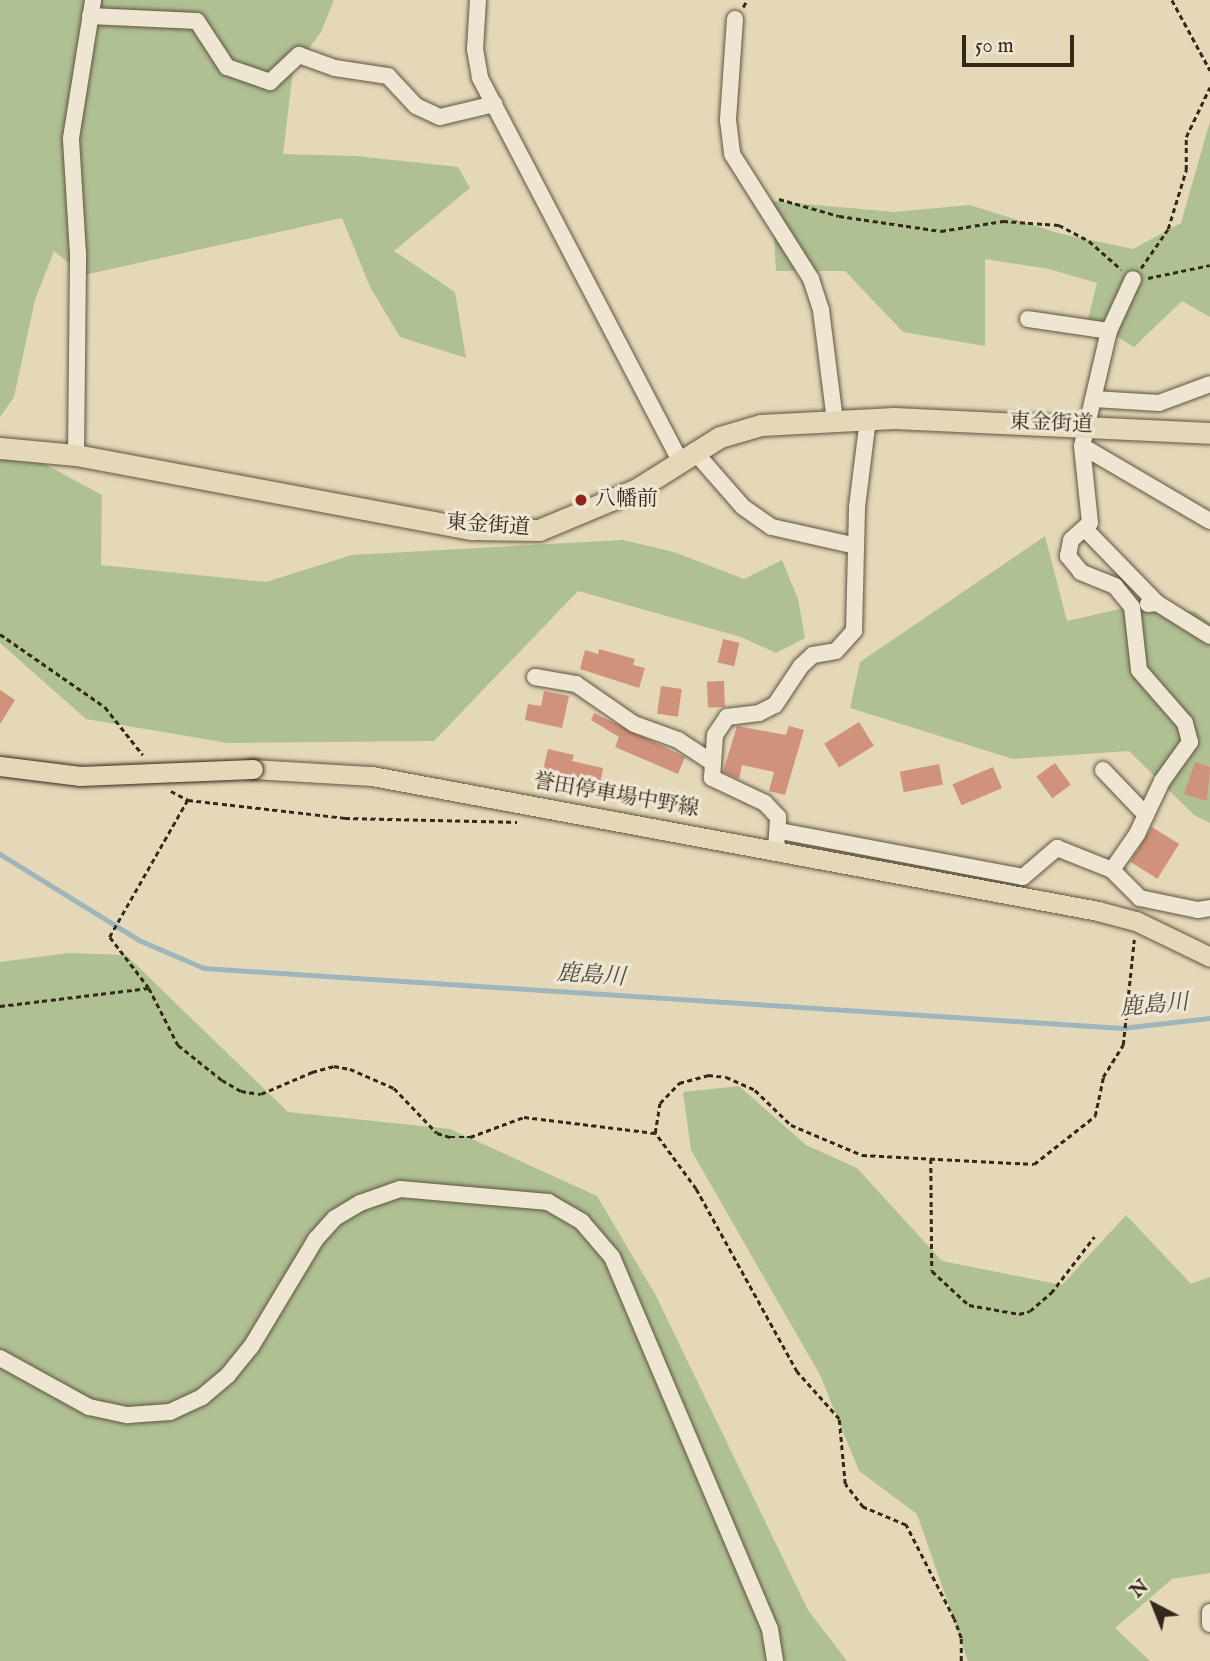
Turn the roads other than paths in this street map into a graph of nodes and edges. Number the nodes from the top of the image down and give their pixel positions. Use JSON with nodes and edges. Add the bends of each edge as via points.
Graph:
{"nodes":[{"id":1,"x":478,"y":0,"type":"edge"},
{"id":2,"x":92,"y":8,"type":"edge"},
{"id":3,"x":736,"y":19,"type":"dead end"},
{"id":4,"x":494,"y":104,"type":"junction"},
{"id":5,"x":1133,"y":279,"type":"road end"},
{"id":6,"x":1028,"y":319,"type":"dead end"},
{"id":7,"x":1109,"y":331,"type":"junction"},
{"id":8,"x":1210,"y":384,"type":"edge"},
{"id":9,"x":1094,"y":398,"type":"junction"},
{"id":10,"x":868,"y":419,"type":"junction"},
{"id":11,"x":835,"y":421,"type":"junction"},
{"id":12,"x":1210,"y":433,"type":"edge"},
{"id":13,"x":1085,"y":436,"type":"junction"},
{"id":14,"x":0,"y":448,"type":"edge"},
{"id":15,"x":76,"y":455,"type":"junction"},
{"id":16,"x":687,"y":456,"type":"junction"},
{"id":17,"x":1210,"y":521,"type":"edge"},
{"id":18,"x":1085,"y":530,"type":"junction"},
{"id":19,"x":856,"y":545,"type":"junction"},
{"id":20,"x":1157,"y":603,"type":"junction"},
{"id":21,"x":1132,"y":607,"type":"junction"},
{"id":22,"x":1210,"y":636,"type":"edge"},
{"id":23,"x":535,"y":677,"type":"dead end"},
{"id":24,"x":713,"y":763,"type":"junction"},
{"id":25,"x":0,"y":766,"type":"edge"},
{"id":26,"x":1103,"y":770,"type":"dead end"},
{"id":27,"x":1146,"y":815,"type":"junction"},
{"id":28,"x":778,"y":840,"type":"junction"},
{"id":29,"x":1112,"y":870,"type":"junction"},
{"id":30,"x":1140,"y":898,"type":"junction"},
{"id":31,"x":1210,"y":908,"type":"edge"},
{"id":32,"x":1136,"y":921,"type":"junction"},
{"id":33,"x":1210,"y":957,"type":"edge"},
{"id":34,"x":0,"y":1358,"type":"edge"},
{"id":35,"x":1210,"y":1612,"type":"edge"},
{"id":36,"x":1210,"y":1624,"type":"edge"},
{"id":37,"x":775,"y":1661,"type":"edge"}],
"edges":[{"from":1,"to":4,"type":"street","via":[[475,49],[480,78]]},
{"from":2,"to":4,"type":"street","via":[[197,21],[227,67],[270,82],[299,55],[335,68],[388,76],[416,106],[440,117]]},
{"from":2,"to":15,"type":"street","via":[[71,138],[78,254]]},
{"from":3,"to":11,"type":"street","via":[[728,120],[732,154],[811,279],[821,310]]},
{"from":4,"to":16,"type":"street"},
{"from":5,"to":7,"type":"street"},
{"from":6,"to":7,"type":"street"},
{"from":7,"to":9,"type":"street"},
{"from":8,"to":9,"type":"street","via":[[1159,403]]},
{"from":9,"to":13,"type":"street"},
{"from":10,"to":11,"type":"highway","name":"東金街道"},
{"from":10,"to":13,"type":"highway","name":"東金街道"},
{"from":10,"to":19,"type":"street"},
{"from":11,"to":16,"type":"highway","name":"東金街道","via":[[761,425],[720,437]]},
{"from":12,"to":13,"type":"highway","name":"東金街道"},
{"from":13,"to":17,"type":"street"},
{"from":13,"to":18,"type":"street","via":[[1090,512]]},
{"from":14,"to":15,"type":"highway","name":"東金街道"},
{"from":15,"to":16,"type":"highway","name":"東金街道","via":[[473,530],[539,530],[603,506]]},
{"from":16,"to":19,"type":"street","via":[[772,527]]},
{"from":18,"to":20,"type":"street"},
{"from":18,"to":21,"type":"street","via":[[1067,548],[1073,565],[1115,586]]},
{"from":19,"to":24,"type":"street","via":[[853,631],[836,651],[813,655],[800,666],[775,705],[759,713],[727,717],[715,735]]},
{"from":20,"to":21,"type":"street"},
{"from":20,"to":22,"type":"street"},
{"from":21,"to":27,"type":"street","via":[[1139,670],[1190,733],[1190,742],[1162,781]]},
{"from":23,"to":24,"type":"street","via":[[576,684],[634,724],[678,740]]},
{"from":24,"to":28,"type":"street","via":[[712,778],[765,803],[778,817]]},
{"from":25,"to":28,"type":"main road","name":"誉田停車場中野線","bridge":true,"via":[[93,776],[253,769],[372,776]]},
{"from":26,"to":27,"type":"street"},
{"from":27,"to":29,"type":"street"},
{"from":28,"to":29,"type":"street","via":[[1023,877],[1057,848]]},
{"from":28,"to":32,"type":"main road","name":"誉田停車場中野線"},
{"from":29,"to":30,"type":"street"},
{"from":30,"to":31,"type":"street","via":[[1198,910]]},
{"from":30,"to":32,"type":"street"},
{"from":32,"to":33,"type":"main road","name":"誉田停車場中野線"},
{"from":34,"to":37,"type":"street","via":[[89,1407],[128,1415],[170,1412],[202,1397],[228,1375],[251,1348],[316,1239],[335,1217],[360,1203],[400,1189],[548,1202],[582,1222],[612,1257],[770,1629]]},
{"from":35,"to":36,"type":"street"}]}
